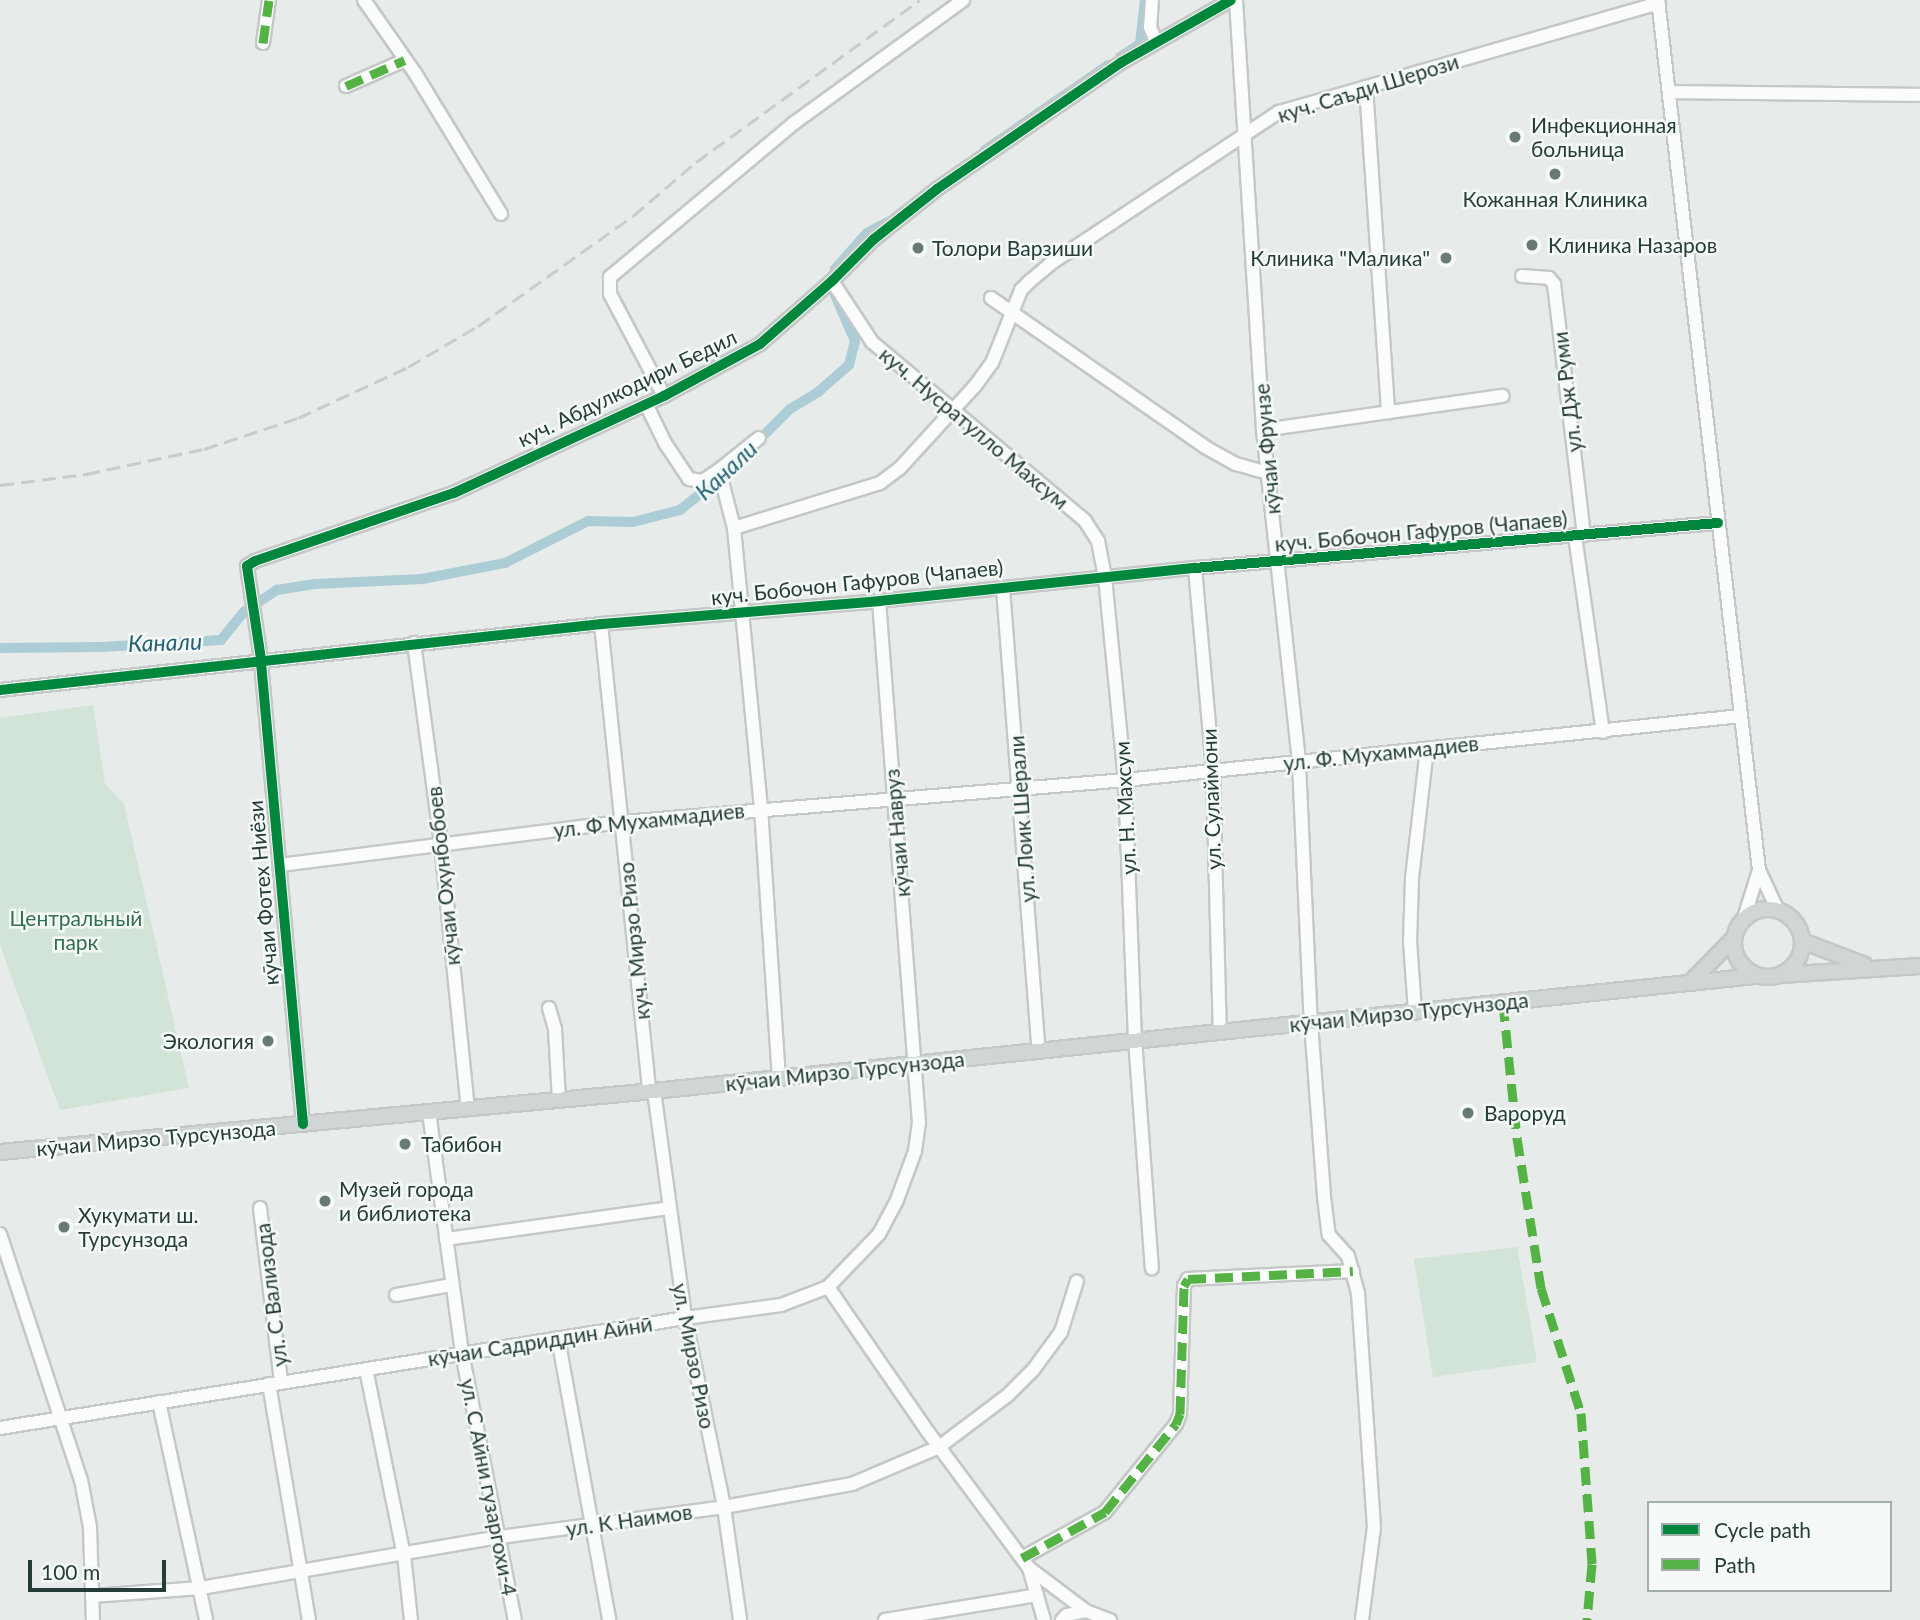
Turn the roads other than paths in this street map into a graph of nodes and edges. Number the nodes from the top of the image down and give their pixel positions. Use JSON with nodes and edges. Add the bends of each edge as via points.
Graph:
{"nodes":[{"id":1,"x":269,"y":0,"type":"edge"},
{"id":2,"x":364,"y":0,"type":"edge"},
{"id":3,"x":963,"y":0,"type":"edge"},
{"id":4,"x":1152,"y":0,"type":"edge"},
{"id":5,"x":1234,"y":0,"type":"edge"},
{"id":6,"x":1658,"y":2,"type":"edge"},
{"id":7,"x":1156,"y":42,"type":"junction"},
{"id":8,"x":263,"y":43,"type":"dead end"},
{"id":9,"x":405,"y":60,"type":"junction"},
{"id":10,"x":346,"y":86,"type":"dead end"},
{"id":11,"x":1366,"y":87,"type":"junction"},
{"id":12,"x":1671,"y":92,"type":"junction"},
{"id":13,"x":1920,"y":96,"type":"edge"},
{"id":14,"x":1247,"y":131,"type":"junction"},
{"id":15,"x":500,"y":214,"type":"dead end"},
{"id":16,"x":1522,"y":276,"type":"dead end"},
{"id":17,"x":832,"y":281,"type":"junction"},
{"id":18,"x":991,"y":298,"type":"dead end"},
{"id":19,"x":1012,"y":310,"type":"junction"},
{"id":20,"x":664,"y":396,"type":"junction"},
{"id":21,"x":1503,"y":396,"type":"dead end"},
{"id":22,"x":646,"y":404,"type":"junction"},
{"id":23,"x":951,"y":410,"type":"junction"},
{"id":24,"x":1388,"y":412,"type":"junction"},
{"id":25,"x":1263,"y":430,"type":"junction"},
{"id":26,"x":759,"y":438,"type":"dead end"},
{"id":27,"x":719,"y":470,"type":"junction"},
{"id":28,"x":1268,"y":473,"type":"junction"},
{"id":29,"x":1718,"y":523,"type":"junction"},
{"id":30,"x":734,"y":528,"type":"junction"},
{"id":31,"x":1579,"y":536,"type":"junction"},
{"id":32,"x":1278,"y":563,"type":"junction"},
{"id":33,"x":1195,"y":568,"type":"junction"},
{"id":34,"x":1105,"y":577,"type":"junction"},
{"id":35,"x":1003,"y":588,"type":"junction"},
{"id":36,"x":879,"y":601,"type":"junction"},
{"id":37,"x":742,"y":614,"type":"junction"},
{"id":38,"x":601,"y":624,"type":"junction"},
{"id":39,"x":414,"y":643,"type":"junction"},
{"id":40,"x":261,"y":659,"type":"junction"},
{"id":41,"x":0,"y":690,"type":"edge"},
{"id":42,"x":1741,"y":716,"type":"junction"},
{"id":43,"x":1603,"y":732,"type":"junction"},
{"id":44,"x":1427,"y":749,"type":"junction"},
{"id":45,"x":1299,"y":763,"type":"junction"},
{"id":46,"x":1213,"y":771,"type":"junction"},
{"id":47,"x":1125,"y":780,"type":"junction"},
{"id":48,"x":1020,"y":790,"type":"junction"},
{"id":49,"x":894,"y":797,"type":"junction"},
{"id":50,"x":761,"y":808,"type":"junction"},
{"id":51,"x":622,"y":822,"type":"junction"},
{"id":52,"x":441,"y":844,"type":"junction"},
{"id":53,"x":279,"y":865,"type":"junction"},
{"id":54,"x":1759,"y":870,"type":"junction"},
{"id":55,"x":1779,"y":911,"type":"junction"},
{"id":56,"x":1744,"y":918,"type":"junction"},
{"id":57,"x":1733,"y":939,"type":"junction"},
{"id":58,"x":1802,"y":941,"type":"junction"},
{"id":59,"x":1920,"y":966,"type":"edge"},
{"id":60,"x":1870,"y":967,"type":"junction"},
{"id":61,"x":1756,"y":976,"type":"junction"},
{"id":62,"x":1779,"y":976,"type":"junction"},
{"id":63,"x":1690,"y":983,"type":"junction"},
{"id":64,"x":549,"y":1008,"type":"dead end"},
{"id":65,"x":1415,"y":1011,"type":"junction"},
{"id":66,"x":1311,"y":1023,"type":"junction"},
{"id":67,"x":1220,"y":1030,"type":"junction"},
{"id":68,"x":1135,"y":1039,"type":"junction"},
{"id":69,"x":1039,"y":1051,"type":"junction"},
{"id":70,"x":916,"y":1064,"type":"junction"},
{"id":71,"x":779,"y":1078,"type":"junction"},
{"id":72,"x":652,"y":1091,"type":"junction"},
{"id":73,"x":559,"y":1100,"type":"junction"},
{"id":74,"x":468,"y":1108,"type":"junction"},
{"id":75,"x":429,"y":1112,"type":"junction"},
{"id":76,"x":303,"y":1124,"type":"junction"},
{"id":77,"x":0,"y":1152,"type":"edge"},
{"id":78,"x":260,"y":1208,"type":"dead end"},
{"id":79,"x":670,"y":1208,"type":"junction"},
{"id":80,"x":0,"y":1234,"type":"edge"},
{"id":81,"x":446,"y":1239,"type":"junction"},
{"id":82,"x":1152,"y":1268,"type":"dead end"},
{"id":83,"x":1353,"y":1271,"type":"junction"},
{"id":84,"x":1077,"y":1281,"type":"dead end"},
{"id":85,"x":451,"y":1285,"type":"junction"},
{"id":86,"x":828,"y":1287,"type":"junction"},
{"id":87,"x":396,"y":1295,"type":"dead end"},
{"id":88,"x":685,"y":1318,"type":"junction"},
{"id":89,"x":558,"y":1338,"type":"junction"},
{"id":90,"x":462,"y":1353,"type":"junction"},
{"id":91,"x":366,"y":1369,"type":"junction"},
{"id":92,"x":275,"y":1383,"type":"junction"},
{"id":93,"x":159,"y":1402,"type":"junction"},
{"id":94,"x":60,"y":1418,"type":"junction"},
{"id":95,"x":0,"y":1428,"type":"edge"},
{"id":96,"x":939,"y":1447,"type":"junction"},
{"id":97,"x":724,"y":1507,"type":"junction"},
{"id":98,"x":593,"y":1526,"type":"junction"},
{"id":99,"x":500,"y":1537,"type":"junction"},
{"id":100,"x":404,"y":1555,"type":"junction"},
{"id":101,"x":1026,"y":1563,"type":"junction"},
{"id":102,"x":302,"y":1569,"type":"junction"},
{"id":103,"x":201,"y":1588,"type":"junction"},
{"id":104,"x":1037,"y":1595,"type":"junction"},
{"id":105,"x":92,"y":1596,"type":"junction"},
{"id":106,"x":1086,"y":1611,"type":"junction"},
{"id":107,"x":93,"y":1620,"type":"edge"},
{"id":108,"x":206,"y":1620,"type":"edge"},
{"id":109,"x":309,"y":1620,"type":"edge"},
{"id":110,"x":411,"y":1620,"type":"edge"},
{"id":111,"x":515,"y":1620,"type":"edge"},
{"id":112,"x":609,"y":1620,"type":"edge"},
{"id":113,"x":740,"y":1620,"type":"edge"},
{"id":114,"x":886,"y":1620,"type":"edge"},
{"id":115,"x":1044,"y":1620,"type":"edge"},
{"id":116,"x":1062,"y":1620,"type":"edge"},
{"id":117,"x":1110,"y":1620,"type":"edge"},
{"id":118,"x":1362,"y":1620,"type":"edge"}],
"edges":[{"from":1,"to":8,"type":"street"},
{"from":2,"to":9,"type":"street"},
{"from":3,"to":20,"type":"street","via":[[794,123],[610,278],[610,293]]},
{"from":4,"to":7,"type":"street","via":[[1150,27]]},
{"from":5,"to":7,"type":"street","name":"куч. Абдулкодири Бедил"},
{"from":5,"to":14,"type":"street","name":"кӯчаи Фрунзе"},
{"from":6,"to":11,"type":"street","name":"куч. Саъди Шерози"},
{"from":6,"to":12,"type":"street"},
{"from":7,"to":17,"type":"street","name":"куч. Абдулкодири Бедил","via":[[937,189],[874,239]]},
{"from":9,"to":10,"type":"street"},
{"from":9,"to":15,"type":"street"},
{"from":11,"to":14,"type":"street","name":"куч. Саъди Шерози","via":[[1279,112]]},
{"from":11,"to":24,"type":"street"},
{"from":12,"to":13,"type":"street"},
{"from":12,"to":29,"type":"street"},
{"from":14,"to":19,"type":"street","name":"куч. Саъди Шерози","via":[[1050,264],[1021,290]]},
{"from":14,"to":25,"type":"street","name":"кӯчаи Фрунзе"},
{"from":16,"to":31,"type":"street","name":"ул. Дж Руми","via":[[1549,278],[1554,285]]},
{"from":17,"to":20,"type":"street","name":"куч. Абдулкодири Бедил","via":[[760,344]]},
{"from":17,"to":23,"type":"street","name":"куч. Нусратулло Махсум","via":[[872,342]]},
{"from":18,"to":19,"type":"street"},
{"from":19,"to":23,"type":"street","name":"куч. Саъди Шерози","via":[[992,363]]},
{"from":19,"to":28,"type":"street","via":[[1205,447],[1236,464]]},
{"from":20,"to":22,"type":"street","name":"куч. Абдулкодири Бедил"},
{"from":21,"to":24,"type":"street"},
{"from":22,"to":27,"type":"street","via":[[689,479],[703,481]]},
{"from":22,"to":40,"type":"street","name":"куч. Абдулкодири Бедил","via":[[439,499],[247,566]]},
{"from":23,"to":30,"type":"street","name":"куч. Саъди Шерози","via":[[900,468],[880,483]]},
{"from":23,"to":34,"type":"street","name":"куч. Нусратулло Махсум","via":[[1085,521],[1098,541]]},
{"from":24,"to":25,"type":"street"},
{"from":25,"to":28,"type":"street","name":"кӯчаи Фрунзе"},
{"from":26,"to":27,"type":"street"},
{"from":27,"to":30,"type":"street"},
{"from":28,"to":32,"type":"street","name":"кӯчаи Фрунзе"},
{"from":29,"to":31,"type":"street","name":"куч. Бобочон Гафуров (Чапаев)"},
{"from":29,"to":42,"type":"street"},
{"from":30,"to":37,"type":"street"},
{"from":31,"to":32,"type":"street","name":"куч. Бобочон Гафуров (Чапаев)"},
{"from":31,"to":43,"type":"street"},
{"from":32,"to":33,"type":"street","name":"куч. Бобочон Гафуров (Чапаев)"},
{"from":32,"to":45,"type":"street","name":"кӯчаи Фрунзе"},
{"from":33,"to":34,"type":"street","name":"куч. Бобочон Гафуров (Чапаев)"},
{"from":33,"to":46,"type":"street","name":"ул. Сулаймони"},
{"from":34,"to":35,"type":"street","name":"куч. Бобочон Гафуров (Чапаев)"},
{"from":34,"to":47,"type":"street","name":"ул. Н. Махсум"},
{"from":35,"to":36,"type":"street","name":"куч. Бобочон Гафуров (Чапаев)"},
{"from":35,"to":48,"type":"street","name":"ул. Лоик Шерали"},
{"from":36,"to":37,"type":"street","name":"куч. Бобочон Гафуров (Чапаев)"},
{"from":36,"to":49,"type":"street","name":"кӯчаи Навруз"},
{"from":37,"to":38,"type":"street","name":"куч. Бобочон Гафуров (Чапаев)"},
{"from":37,"to":50,"type":"street"},
{"from":38,"to":39,"type":"street","name":"куч. Бобочон Гафуров (Чапаев)"},
{"from":38,"to":51,"type":"street","name":"куч. Мирзо Ризо"},
{"from":39,"to":40,"type":"street","name":"куч. Бобочон Гафуров (Чапаев)"},
{"from":39,"to":52,"type":"street","name":"кӯчаи Охунбобоев"},
{"from":40,"to":41,"type":"street","name":"куч. Бобочон Гафуров (Чапаев)"},
{"from":40,"to":53,"type":"street","name":"кӯчаи Фотех Ниёзи"},
{"from":42,"to":43,"type":"street","name":"ул. Ф. Мухаммадиев"},
{"from":42,"to":54,"type":"street"},
{"from":43,"to":44,"type":"street","name":"ул. Ф. Мухаммадиев"},
{"from":44,"to":45,"type":"street","name":"ул. Ф. Мухаммадиев"},
{"from":44,"to":65,"type":"street","via":[[1412,878]]},
{"from":45,"to":46,"type":"street","name":"ул. Ф. Мухаммадиев"},
{"from":45,"to":66,"type":"street","name":"кӯчаи Фрунзе"},
{"from":46,"to":47,"type":"street","name":"ул. Ф. Мухаммадиев"},
{"from":46,"to":67,"type":"street","name":"ул. Сулаймони"},
{"from":47,"to":48,"type":"street","name":"ул. Ф. Мухаммадиев"},
{"from":47,"to":68,"type":"street","name":"ул. Н. Махсум"},
{"from":48,"to":49,"type":"street","name":"ул. Ф Мухаммадиев"},
{"from":48,"to":69,"type":"street","name":"ул. Лоик Шерали"},
{"from":49,"to":50,"type":"street","name":"ул. Ф Мухаммадиев"},
{"from":49,"to":70,"type":"street","name":"кӯчаи Навруз"},
{"from":50,"to":51,"type":"street","name":"ул. Ф Мухаммадиев"},
{"from":50,"to":71,"type":"street"},
{"from":51,"to":52,"type":"street","name":"ул. Ф Мухаммадиев"},
{"from":51,"to":72,"type":"street","name":"куч. Мирзо Ризо"},
{"from":52,"to":53,"type":"street","name":"ул. Ф Мухаммадиев"},
{"from":52,"to":74,"type":"street","name":"кӯчаи Охунбобоев"},
{"from":53,"to":76,"type":"street","name":"кӯчаи Фотех Ниёзи"},
{"from":54,"to":55,"type":"street"},
{"from":54,"to":56,"type":"street"},
{"from":55,"to":56,"type":"main road","via":[[1760,909]]},
{"from":55,"to":58,"type":"main road","via":[[1794,922]]},
{"from":56,"to":57,"type":"main road"},
{"from":57,"to":61,"type":"main road","via":[[1736,957]]},
{"from":57,"to":63,"type":"main road"},
{"from":58,"to":60,"type":"main road","name":"кӯчаи Мирзо Турсунзода"},
{"from":58,"to":62,"type":"main road","via":[[1799,957]]},
{"from":59,"to":60,"type":"main road","name":"кӯчаи Мирзо Турсунзода"},
{"from":60,"to":62,"type":"main road","name":"кӯчаи Мирзо Турсунзода"},
{"from":61,"to":62,"type":"main road","name":"кӯчаи Мирзо Турсунзода"},
{"from":61,"to":63,"type":"main road","name":"кӯчаи Мирзо Турсунзода"},
{"from":63,"to":65,"type":"main road","name":"кӯчаи Мирзо Турсунзода"},
{"from":64,"to":73,"type":"street","via":[[555,1028]]},
{"from":65,"to":66,"type":"main road","name":"кӯчаи Мирзо Турсунзода"},
{"from":66,"to":67,"type":"main road","name":"кӯчаи Мирзо Турсунзода"},
{"from":66,"to":83,"type":"street","name":"кӯчаи Фрунзе","via":[[1329,1235],[1348,1256]]},
{"from":67,"to":68,"type":"main road","name":"кӯчаи Мирзо Турсунзода"},
{"from":68,"to":69,"type":"main road","name":"кӯчаи Мирзо Турсунзода"},
{"from":68,"to":82,"type":"street","name":"ул. Н. Махсум"},
{"from":69,"to":70,"type":"main road","name":"кӯчаи Мирзо Турсунзода"},
{"from":70,"to":71,"type":"main road","name":"кӯчаи Мирзо Турсунзода"},
{"from":70,"to":86,"type":"street","name":"кӯчаи Садриддин Айнӣ","via":[[919,1123],[915,1151],[897,1200],[879,1234]]},
{"from":71,"to":72,"type":"main road","name":"кӯчаи Мирзо Турсунзода"},
{"from":72,"to":73,"type":"main road","name":"кӯчаи Мирзо Турсунзода"},
{"from":72,"to":79,"type":"street","name":"ул. Мирзо Ризо"},
{"from":73,"to":74,"type":"main road","name":"кӯчаи Мирзо Турсунзода"},
{"from":74,"to":75,"type":"main road","name":"кӯчаи Мирзо Турсунзода"},
{"from":75,"to":76,"type":"main road","name":"кӯчаи Мирзо Турсунзода"},
{"from":75,"to":81,"type":"street","name":"ул. С Айни гузаргохи-4"},
{"from":76,"to":77,"type":"main road","name":"кӯчаи Мирзо Турсунзода"},
{"from":78,"to":92,"type":"street","name":"ул. С Вализода"},
{"from":79,"to":81,"type":"street"},
{"from":79,"to":88,"type":"street","name":"ул. Мирзо Ризо"},
{"from":80,"to":94,"type":"street"},
{"from":81,"to":85,"type":"street","name":"ул. С Айни гузаргохи-4"},
{"from":83,"to":101,"type":"street","via":[[1188,1279],[1176,1424],[1105,1512]]},
{"from":83,"to":118,"type":"street","via":[[1374,1527]]},
{"from":84,"to":96,"type":"street","name":"ул. К Наимов","via":[[1061,1332],[1033,1370]]},
{"from":85,"to":87,"type":"street"},
{"from":85,"to":90,"type":"street","name":"ул. С Айни гузаргохи-4"},
{"from":86,"to":88,"type":"street","name":"кӯчаи Садриддин Айнӣ","via":[[781,1305]]},
{"from":86,"to":96,"type":"street"},
{"from":88,"to":89,"type":"street","name":"кӯчаи Садриддин Айнӣ"},
{"from":88,"to":97,"type":"street","name":"ул. Мирзо Ризо"},
{"from":89,"to":90,"type":"street","name":"кӯчаи Садриддин Айнӣ"},
{"from":89,"to":98,"type":"street"},
{"from":90,"to":91,"type":"street","name":"кӯчаи Садриддин Айнӣ"},
{"from":90,"to":99,"type":"street","name":"ул. С Айни гузаргохи-4"},
{"from":91,"to":92,"type":"street","name":"кӯчаи Садриддин Айнӣ"},
{"from":91,"to":100,"type":"street"},
{"from":92,"to":93,"type":"street","name":"кӯчаи Садриддин Айнӣ"},
{"from":92,"to":102,"type":"street","name":"ул. С Вализода"},
{"from":93,"to":94,"type":"street","name":"кӯчаи Садриддин Айнӣ"},
{"from":93,"to":103,"type":"street"},
{"from":94,"to":95,"type":"street","name":"кӯчаи Садриддин Айнӣ"},
{"from":94,"to":105,"type":"street","via":[[81,1480],[90,1527]]},
{"from":96,"to":97,"type":"street","name":"ул. К Наимов","via":[[852,1484]]},
{"from":96,"to":101,"type":"street"},
{"from":97,"to":98,"type":"street","name":"ул. К Наимов"},
{"from":97,"to":113,"type":"street","name":"ул. Мирзо Ризо"},
{"from":98,"to":99,"type":"street","name":"ул. К Наимов"},
{"from":98,"to":112,"type":"street"},
{"from":99,"to":100,"type":"street","name":"ул. К Наимов"},
{"from":99,"to":111,"type":"street","name":"ул. С Айни гузаргохи-4"},
{"from":100,"to":102,"type":"street","name":"ул. К Наимов"},
{"from":100,"to":110,"type":"street"},
{"from":101,"to":104,"type":"street"},
{"from":101,"to":106,"type":"street"},
{"from":102,"to":103,"type":"street","name":"ул. К Наимов"},
{"from":102,"to":109,"type":"street","name":"ул. С Вализода"},
{"from":103,"to":105,"type":"street","name":"ул. К Наимов"},
{"from":103,"to":108,"type":"street"},
{"from":104,"to":114,"type":"street"},
{"from":104,"to":115,"type":"street"},
{"from":105,"to":107,"type":"street"},
{"from":106,"to":116,"type":"street"},
{"from":106,"to":117,"type":"street"}]}
